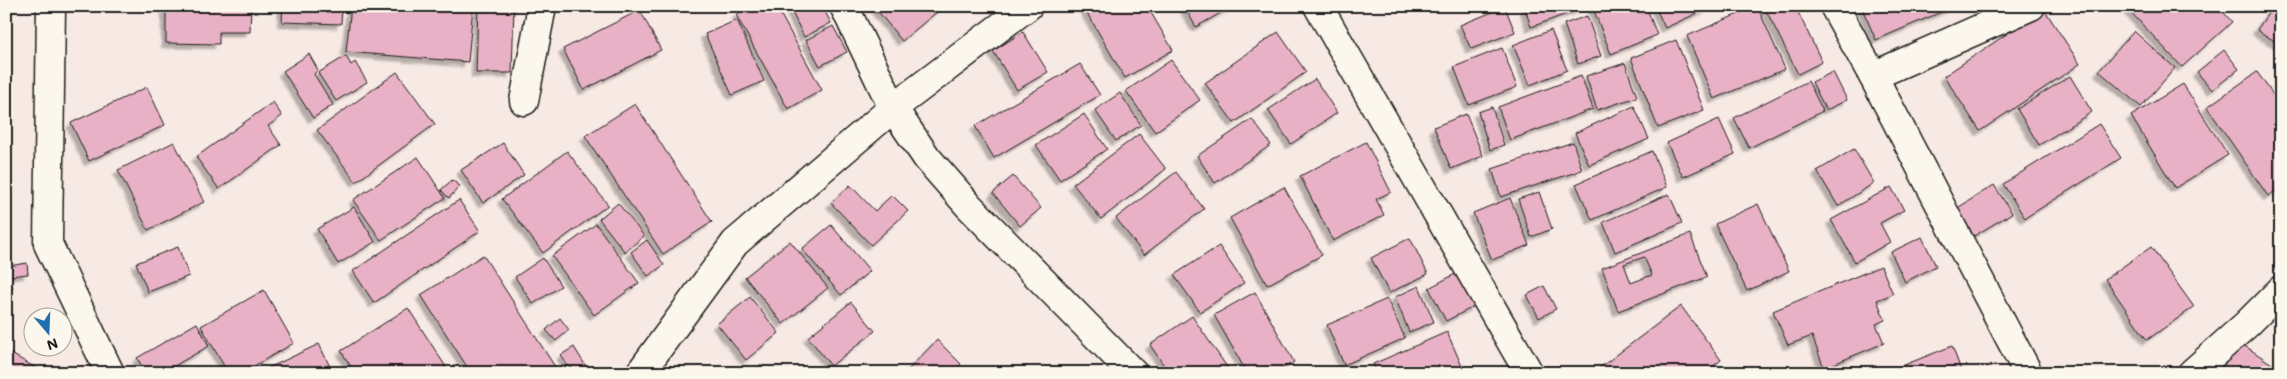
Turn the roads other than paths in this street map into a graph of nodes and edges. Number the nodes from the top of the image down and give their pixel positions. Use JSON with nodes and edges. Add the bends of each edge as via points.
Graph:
{"nodes":[{"id":1,"x":51,"y":6,"type":"edge"},
{"id":2,"x":542,"y":6,"type":"edge"},
{"id":3,"x":844,"y":6,"type":"edge"},
{"id":4,"x":1028,"y":6,"type":"edge"},
{"id":5,"x":1318,"y":6,"type":"edge"},
{"id":6,"x":1834,"y":6,"type":"edge"},
{"id":7,"x":2031,"y":6,"type":"edge"},
{"id":8,"x":1873,"y":76,"type":"junction"},
{"id":9,"x":524,"y":102,"type":"dead end"},
{"id":10,"x":893,"y":108,"type":"junction"},
{"id":11,"x":2281,"y":290,"type":"edge"},
{"id":12,"x":110,"y":373,"type":"edge"},
{"id":13,"x":640,"y":373,"type":"edge"},
{"id":14,"x":1132,"y":373,"type":"edge"},
{"id":15,"x":1529,"y":373,"type":"edge"},
{"id":16,"x":2028,"y":373,"type":"edge"},
{"id":17,"x":2192,"y":373,"type":"edge"}],
"edges":[{"from":1,"to":12,"type":"street","via":[[48,244]]},
{"from":2,"to":9,"type":"street"},
{"from":3,"to":10,"type":"street"},
{"from":4,"to":10,"type":"street"},
{"from":5,"to":15,"type":"street"},
{"from":6,"to":8,"type":"street"},
{"from":7,"to":8,"type":"street"},
{"from":8,"to":16,"type":"street"},
{"from":10,"to":13,"type":"street","via":[[735,243]]},
{"from":10,"to":14,"type":"street","via":[[927,158],[969,206]]},
{"from":11,"to":17,"type":"street"}]}
